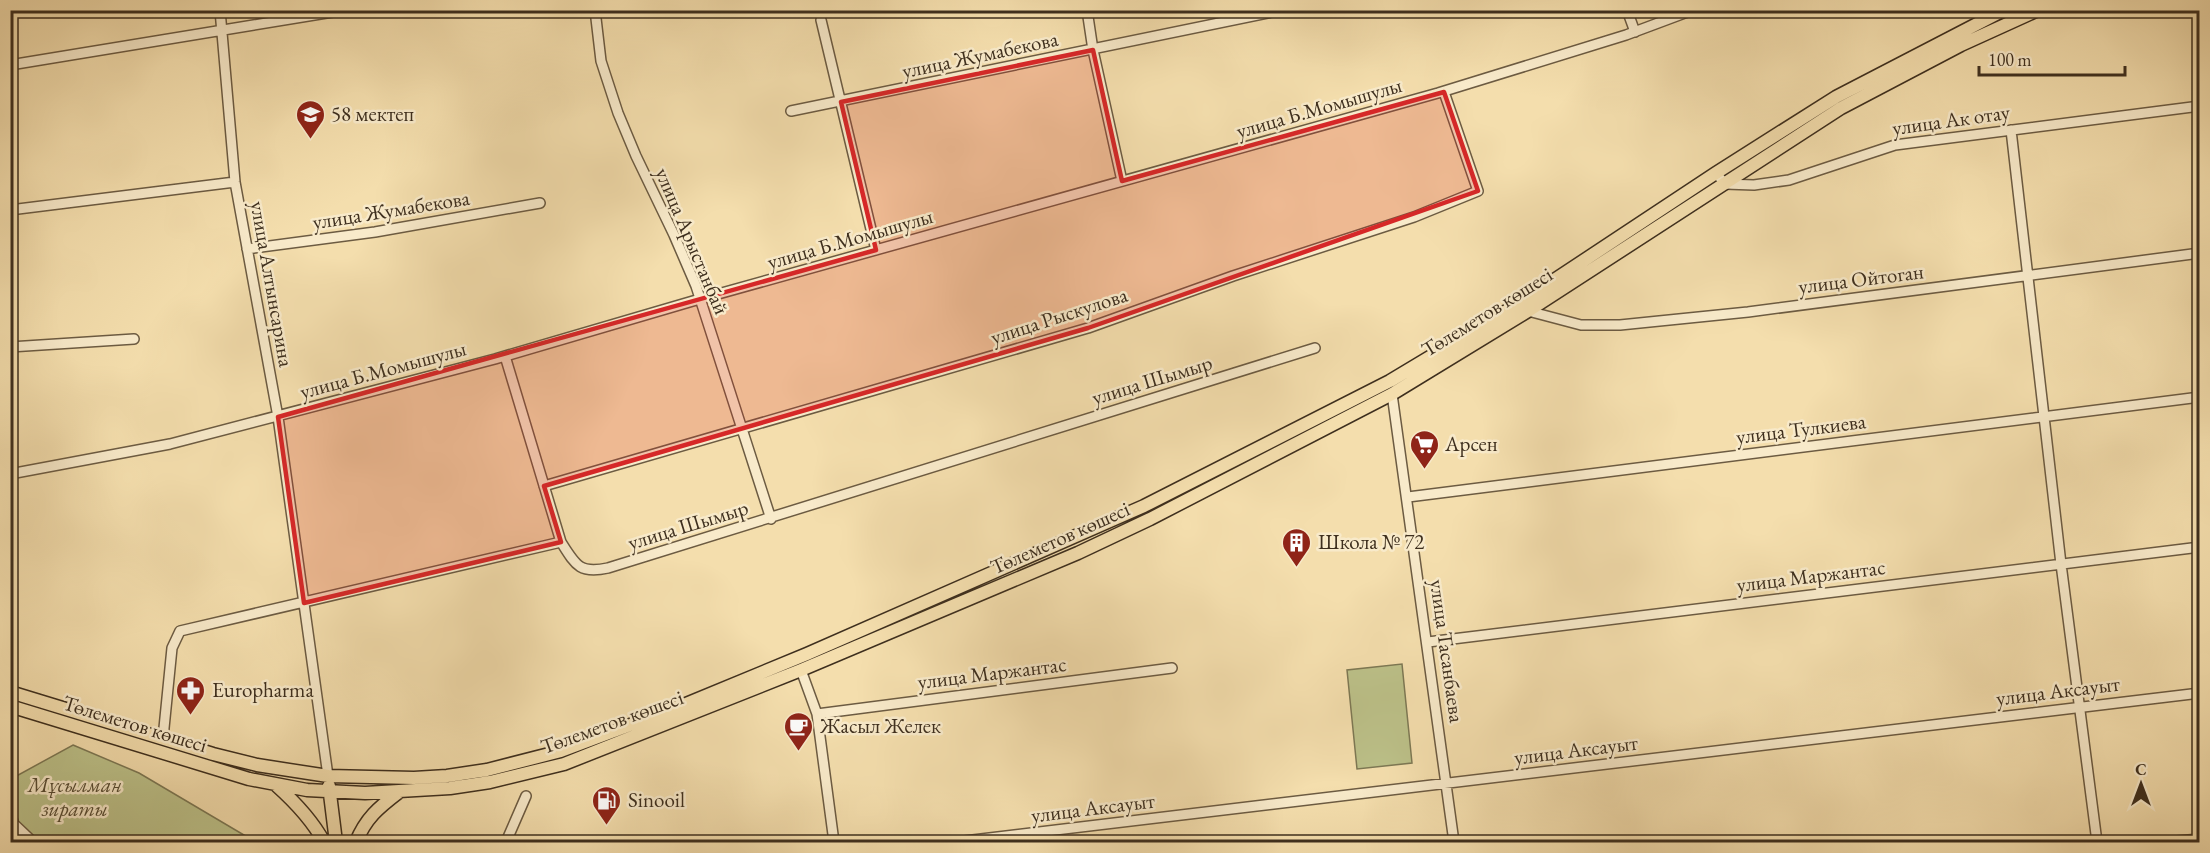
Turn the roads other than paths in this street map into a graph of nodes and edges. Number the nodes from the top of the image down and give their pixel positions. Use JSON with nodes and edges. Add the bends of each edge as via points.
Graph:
{"nodes":[{"id":1,"x":220,"y":10,"type":"edge"},
{"id":2,"x":345,"y":10,"type":"edge"},
{"id":3,"x":595,"y":10,"type":"edge"},
{"id":4,"x":1087,"y":10,"type":"edge"},
{"id":5,"x":1282,"y":10,"type":"edge"},
{"id":6,"x":1627,"y":10,"type":"edge"},
{"id":7,"x":1693,"y":10,"type":"edge"},
{"id":8,"x":2004,"y":10,"type":"edge"},
{"id":9,"x":2038,"y":10,"type":"edge"},
{"id":10,"x":821,"y":20,"type":"dead end"},
{"id":11,"x":222,"y":30,"type":"junction"},
{"id":12,"x":1635,"y":32,"type":"junction"},
{"id":13,"x":1093,"y":50,"type":"junction"},
{"id":14,"x":10,"y":65,"type":"edge"},
{"id":15,"x":1444,"y":92,"type":"junction"},
{"id":16,"x":841,"y":102,"type":"junction"},
{"id":17,"x":2199,"y":106,"type":"edge"},
{"id":18,"x":791,"y":111,"type":"dead end"},
{"id":19,"x":2011,"y":130,"type":"junction"},
{"id":20,"x":1716,"y":173,"type":"junction"},
{"id":21,"x":1122,"y":181,"type":"junction"},
{"id":22,"x":236,"y":182,"type":"junction"},
{"id":23,"x":1725,"y":184,"type":"junction"},
{"id":24,"x":540,"y":203,"type":"dead end"},
{"id":25,"x":10,"y":210,"type":"edge"},
{"id":26,"x":248,"y":249,"type":"junction"},
{"id":27,"x":876,"y":250,"type":"junction"},
{"id":28,"x":2199,"y":253,"type":"edge"},
{"id":29,"x":2027,"y":276,"type":"junction"},
{"id":30,"x":699,"y":300,"type":"junction"},
{"id":31,"x":1528,"y":311,"type":"junction"},
{"id":32,"x":134,"y":339,"type":"dead end"},
{"id":33,"x":10,"y":347,"type":"edge"},
{"id":34,"x":1315,"y":348,"type":"dead end"},
{"id":35,"x":505,"y":356,"type":"junction"},
{"id":36,"x":1392,"y":394,"type":"junction"},
{"id":37,"x":2199,"y":397,"type":"edge"},
{"id":38,"x":2045,"y":416,"type":"junction"},
{"id":39,"x":278,"y":417,"type":"junction"},
{"id":40,"x":742,"y":430,"type":"junction"},
{"id":41,"x":10,"y":474,"type":"edge"},
{"id":42,"x":544,"y":486,"type":"junction"},
{"id":43,"x":1408,"y":497,"type":"junction"},
{"id":44,"x":771,"y":519,"type":"junction"},
{"id":45,"x":561,"y":542,"type":"junction"},
{"id":46,"x":2199,"y":547,"type":"edge"},
{"id":47,"x":2061,"y":564,"type":"junction"},
{"id":48,"x":304,"y":603,"type":"junction"},
{"id":49,"x":1428,"y":642,"type":"junction"},
{"id":50,"x":1172,"y":668,"type":"dead end"},
{"id":51,"x":801,"y":670,"type":"junction"},
{"id":52,"x":14,"y":693,"type":"edge"},
{"id":53,"x":2199,"y":693,"type":"edge"},
{"id":54,"x":2080,"y":707,"type":"junction"},
{"id":55,"x":12,"y":710,"type":"edge"},
{"id":56,"x":817,"y":714,"type":"junction"},
{"id":57,"x":163,"y":738,"type":"junction"},
{"id":58,"x":328,"y":776,"type":"junction"},
{"id":59,"x":1448,"y":784,"type":"junction"},
{"id":60,"x":276,"y":785,"type":"junction"},
{"id":61,"x":329,"y":792,"type":"junction"},
{"id":62,"x":399,"y":792,"type":"junction"},
{"id":63,"x":526,"y":796,"type":"dead end"},
{"id":64,"x":10,"y":813,"type":"edge"},
{"id":65,"x":2199,"y":838,"type":"edge"},
{"id":66,"x":33,"y":843,"type":"edge"},
{"id":67,"x":324,"y":843,"type":"edge"},
{"id":68,"x":336,"y":843,"type":"edge"},
{"id":69,"x":356,"y":843,"type":"edge"},
{"id":70,"x":506,"y":843,"type":"edge"},
{"id":71,"x":834,"y":843,"type":"edge"},
{"id":72,"x":956,"y":843,"type":"edge"},
{"id":73,"x":1454,"y":843,"type":"edge"},
{"id":74,"x":2097,"y":843,"type":"edge"},
{"id":75,"x":2164,"y":843,"type":"edge"}],
"edges":[{"from":1,"to":11,"type":"street","name":"улица Алтынсарина"},
{"from":2,"to":11,"type":"street"},
{"from":3,"to":30,"type":"street","name":"улица Арыстанбай","via":[[601,61],[618,113]]},
{"from":4,"to":13,"type":"street"},
{"from":5,"to":13,"type":"street","name":"улица Жумабекова"},
{"from":6,"to":12,"type":"street"},
{"from":7,"to":12,"type":"street","name":"улица Б.Момышулы"},
{"from":8,"to":20,"type":"main road","name":"Төлеметов көшесі","via":[[1836,97]]},
{"from":9,"to":23,"type":"main road","name":"Төлеметов көшесі","via":[[1961,45],[1842,108]]},
{"from":10,"to":16,"type":"street"},
{"from":11,"to":14,"type":"street"},
{"from":11,"to":22,"type":"street","name":"улица Алтынсарина"},
{"from":12,"to":15,"type":"street","name":"улица Б.Момышулы"},
{"from":13,"to":16,"type":"street","name":"улица Жумабекова"},
{"from":13,"to":21,"type":"street"},
{"from":15,"to":21,"type":"street","name":"улица Б.Момышулы"},
{"from":15,"to":40,"type":"street","name":"улица Рыскулова","via":[[1478,191],[1414,217],[1088,328]]},
{"from":16,"to":18,"type":"street","name":"улица Жумабекова"},
{"from":16,"to":27,"type":"street"},
{"from":17,"to":19,"type":"street","name":"улица Ак отау"},
{"from":19,"to":23,"type":"street","name":"улица Ак отау","via":[[1895,145],[1789,180]]},
{"from":19,"to":29,"type":"street"},
{"from":20,"to":23,"type":"street"},
{"from":20,"to":58,"type":"main road","name":"Төлеметов көшесі","via":[[1515,306],[1390,381],[1144,506],[807,654],[617,731],[532,759],[447,776]]},
{"from":21,"to":27,"type":"street","name":"улица Б.Момышулы"},
{"from":22,"to":25,"type":"street"},
{"from":22,"to":26,"type":"street","name":"улица Алтынсарина"},
{"from":23,"to":31,"type":"main road","name":"Төлеметов көшесі"},
{"from":24,"to":26,"type":"street","name":"улица Жумабекова"},
{"from":26,"to":39,"type":"street","name":"улица Алтынсарина"},
{"from":27,"to":30,"type":"street","name":"улица Б.Момышулы"},
{"from":28,"to":29,"type":"street","name":"улица Ойтоган"},
{"from":29,"to":31,"type":"street","name":"улица Ойтоган","via":[[1620,325],[1581,325]]},
{"from":29,"to":38,"type":"street"},
{"from":30,"to":35,"type":"street","name":"улица Б.Момышулы"},
{"from":30,"to":40,"type":"street","name":"улица Арыстанбай"},
{"from":31,"to":36,"type":"main road","name":"Төлеметов көшесі"},
{"from":32,"to":33,"type":"street"},
{"from":34,"to":44,"type":"street","name":"улица Шымыр"},
{"from":35,"to":39,"type":"street","name":"улица Б.Момышулы"},
{"from":35,"to":42,"type":"street"},
{"from":36,"to":43,"type":"street","name":"улица Тасанбаева"},
{"from":36,"to":51,"type":"main road","name":"Төлеметов көшесі","via":[[1078,553]]},
{"from":37,"to":38,"type":"street","name":"улица Тулкиева"},
{"from":38,"to":43,"type":"street","name":"улица Тулкиева"},
{"from":38,"to":47,"type":"street"},
{"from":39,"to":41,"type":"street","name":"улица Б.Момышулы","via":[[170,444]]},
{"from":39,"to":48,"type":"street","name":"улица Алтынсарина"},
{"from":40,"to":42,"type":"street","name":"улица Рыскулова"},
{"from":40,"to":44,"type":"street","name":"улица Арыстанбай"},
{"from":42,"to":45,"type":"street"},
{"from":43,"to":49,"type":"street","name":"улица Тасанбаева"},
{"from":44,"to":45,"type":"street","name":"улица Шымыр","via":[[591,572],[573,561]]},
{"from":45,"to":48,"type":"street"},
{"from":46,"to":47,"type":"street","name":"улица Маржантас"},
{"from":47,"to":49,"type":"street","name":"улица Маржантас"},
{"from":47,"to":54,"type":"street"},
{"from":48,"to":57,"type":"street","via":[[180,631],[172,648]]},
{"from":48,"to":58,"type":"street","name":"улица Алтынсарина"},
{"from":49,"to":59,"type":"street","name":"улица Тасанбаева"},
{"from":50,"to":56,"type":"street","name":"улица Маржантас"},
{"from":51,"to":56,"type":"street"},
{"from":51,"to":62,"type":"main road","name":"Төлеметов көшесі","via":[[564,764],[490,782]]},
{"from":52,"to":55,"type":"street"},
{"from":52,"to":57,"type":"main road","name":"Төлеметов көшесі"},
{"from":53,"to":54,"type":"street","name":"улица Аксауыт"},
{"from":54,"to":59,"type":"street","name":"улица Аксауыт"},
{"from":54,"to":74,"type":"street"},
{"from":55,"to":60,"type":"main road","name":"Төлеметов көшесі"},
{"from":56,"to":71,"type":"street"},
{"from":57,"to":58,"type":"main road","name":"Төлеметов көшесі","via":[[257,765]]},
{"from":58,"to":61,"type":"main road"},
{"from":59,"to":72,"type":"street","name":"улица Аксауыт"},
{"from":59,"to":73,"type":"street","name":"улица Тасанбаева"},
{"from":60,"to":61,"type":"main road","name":"Төлеметов көшесі"},
{"from":60,"to":67,"type":"main road","via":[[315,825]]},
{"from":61,"to":62,"type":"main road","name":"Төлеметов көшесі"},
{"from":61,"to":68,"type":"main road"},
{"from":62,"to":69,"type":"main road","via":[[373,812]]},
{"from":63,"to":70,"type":"street"},
{"from":64,"to":66,"type":"street","via":[[14,824]]},
{"from":65,"to":75,"type":"street"}]}
